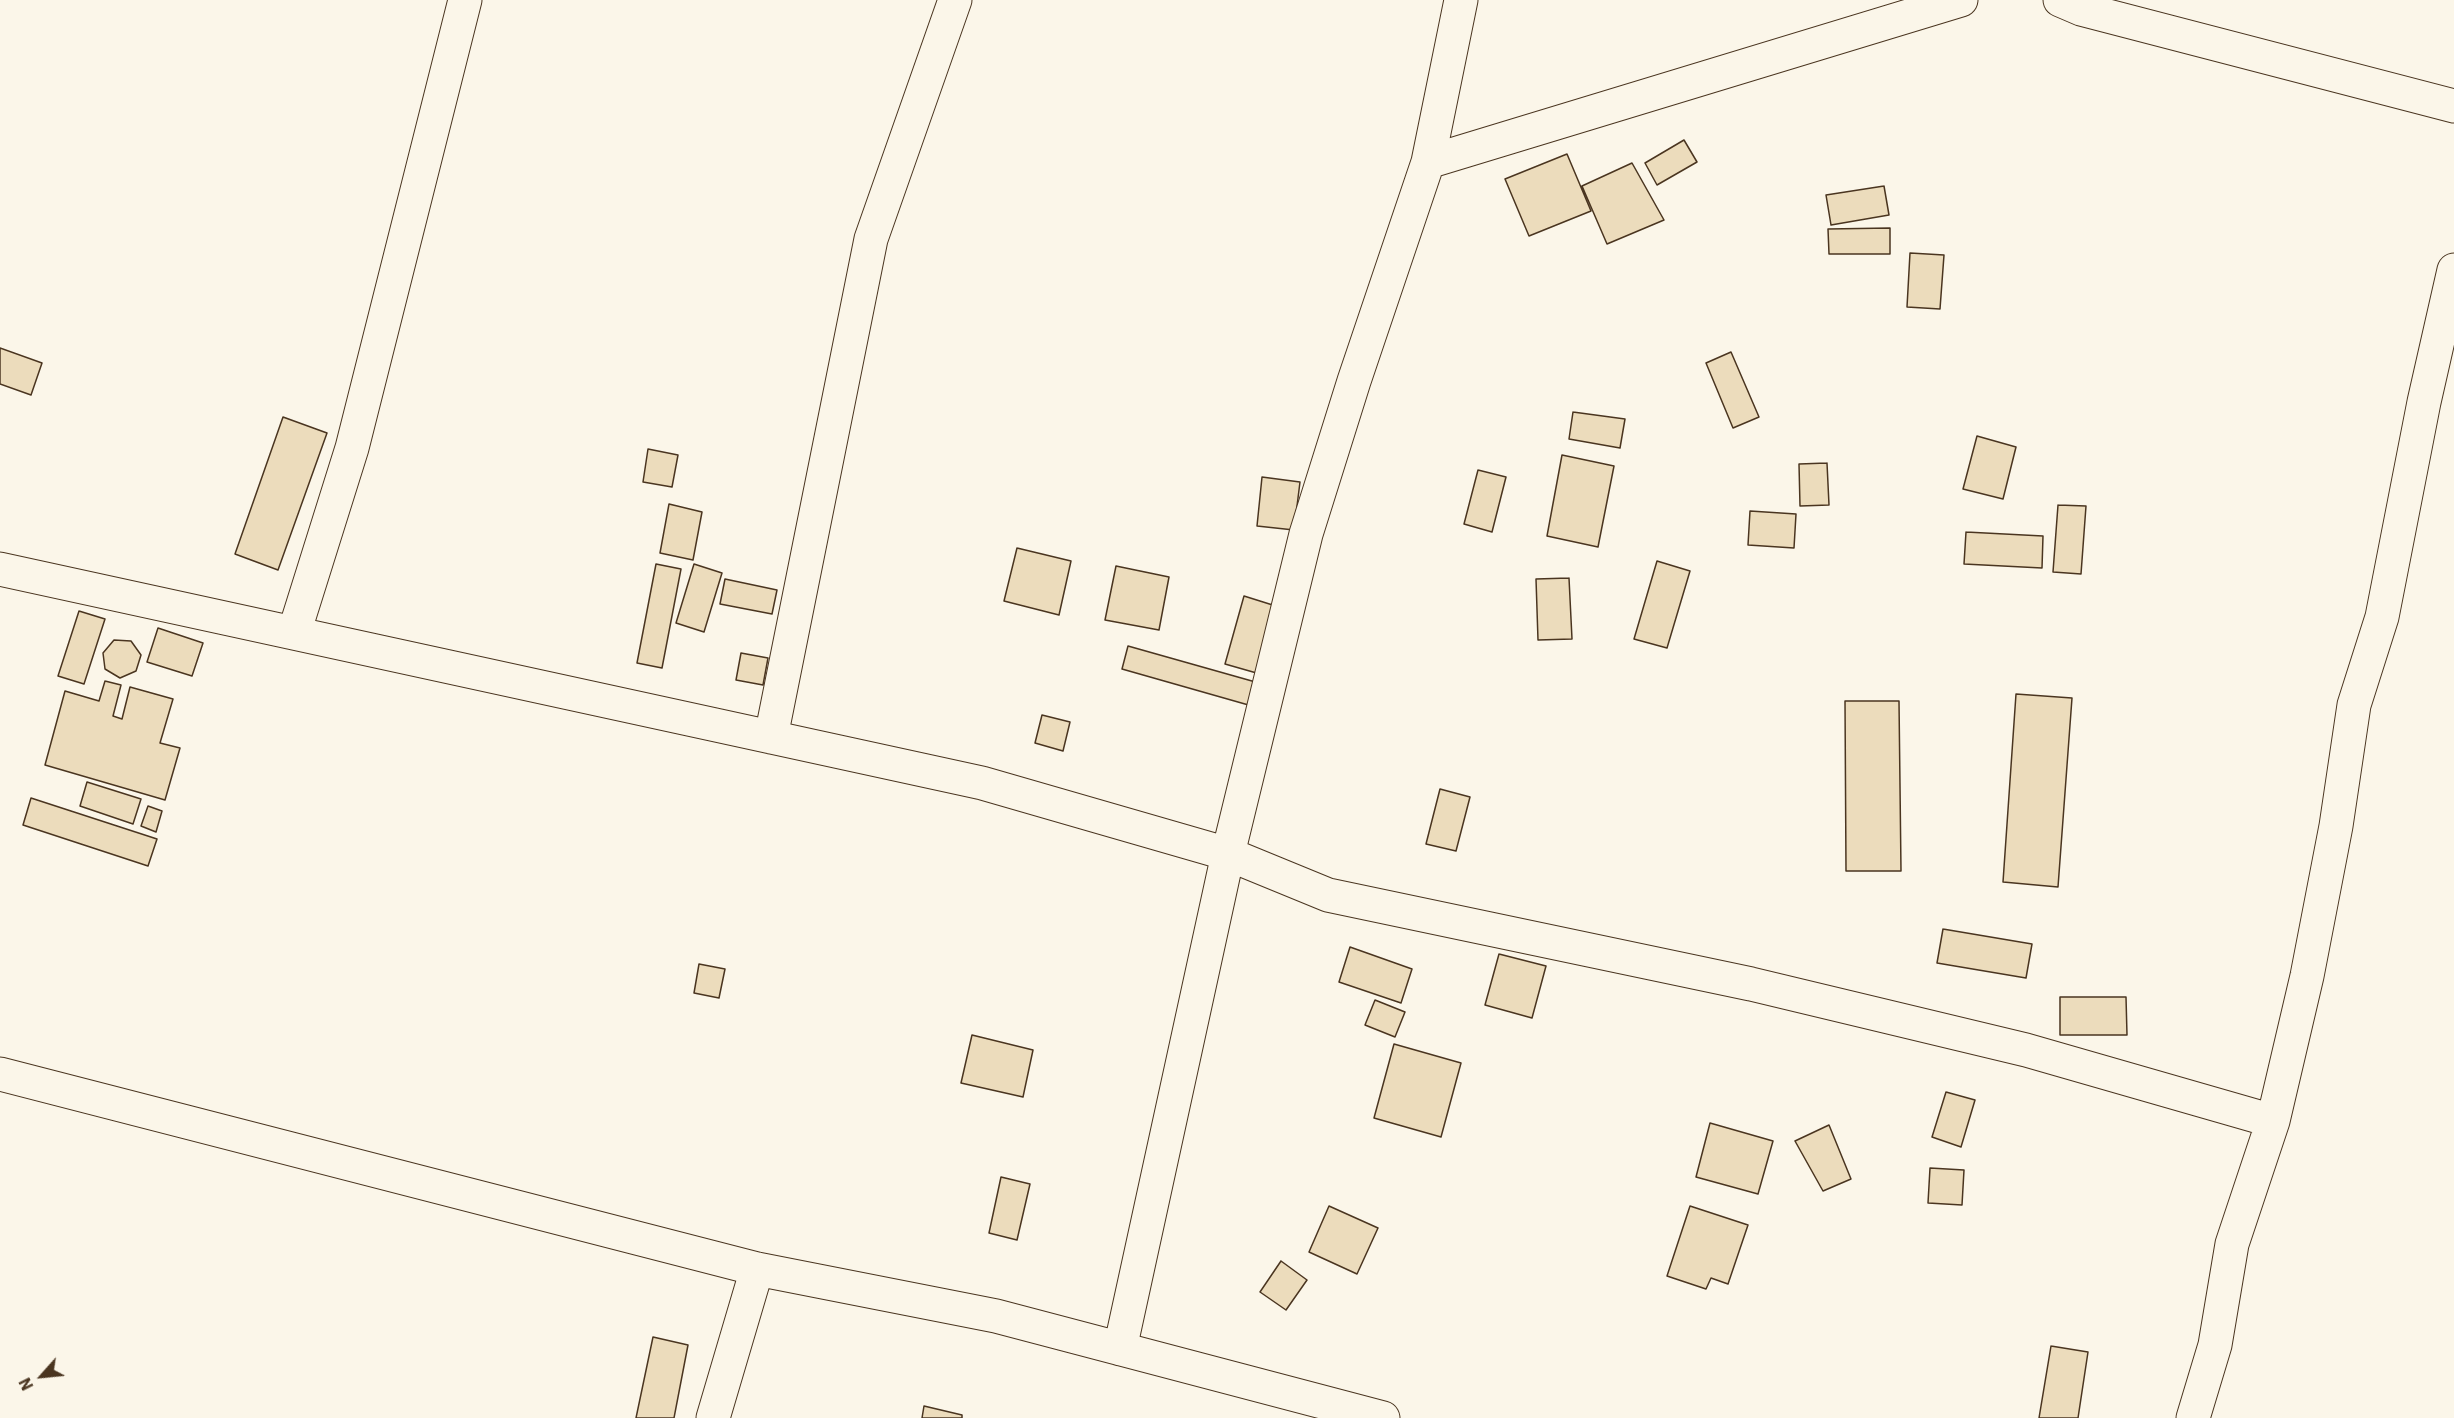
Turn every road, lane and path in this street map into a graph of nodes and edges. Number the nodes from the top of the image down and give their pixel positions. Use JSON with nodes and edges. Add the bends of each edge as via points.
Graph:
{"nodes":[{"id":1,"x":465,"y":0,"type":"edge"},
{"id":2,"x":955,"y":0,"type":"edge"},
{"id":3,"x":1461,"y":0,"type":"edge"},
{"id":4,"x":1961,"y":0,"type":"edge"},
{"id":5,"x":2060,"y":0,"type":"edge"},
{"id":6,"x":2454,"y":106,"type":"edge"},
{"id":7,"x":1428,"y":162,"type":"junction"},
{"id":8,"x":2454,"y":270,"type":"edge"},
{"id":9,"x":0,"y":569,"type":"edge"},
{"id":10,"x":294,"y":633,"type":"junction"},
{"id":11,"x":771,"y":737,"type":"junction"},
{"id":12,"x":1228,"y":854,"type":"junction"},
{"id":13,"x":0,"y":1074,"type":"edge"},
{"id":14,"x":2273,"y":1121,"type":"junction"},
{"id":15,"x":757,"y":1269,"type":"junction"},
{"id":16,"x":1120,"y":1349,"type":"junction"},
{"id":17,"x":713,"y":1418,"type":"edge"},
{"id":18,"x":1383,"y":1418,"type":"edge"},
{"id":19,"x":2193,"y":1418,"type":"edge"}],
"edges":[{"from":1,"to":10,"type":"street","via":[[352,448]]},
{"from":2,"to":11,"type":"street","via":[[871,239]]},
{"from":3,"to":7,"type":"street"},
{"from":4,"to":7,"type":"street"},
{"from":5,"to":6,"type":"street","via":[[2081,9]]},
{"from":7,"to":12,"type":"street","via":[[1306,534]]},
{"from":8,"to":14,"type":"street","via":[[2382,617],[2354,705],[2336,825]]},
{"from":9,"to":10,"type":"street"},
{"from":10,"to":11,"type":"street"},
{"from":11,"to":12,"type":"street","via":[[982,783]]},
{"from":12,"to":14,"type":"street","via":[[1328,895],[1762,987],[2026,1050]]},
{"from":12,"to":16,"type":"street"},
{"from":13,"to":15,"type":"street"},
{"from":14,"to":19,"type":"street","via":[[2232,1244],[2215,1345]]},
{"from":15,"to":16,"type":"street","via":[[996,1316]]},
{"from":15,"to":17,"type":"street"},
{"from":16,"to":18,"type":"street"}]}
